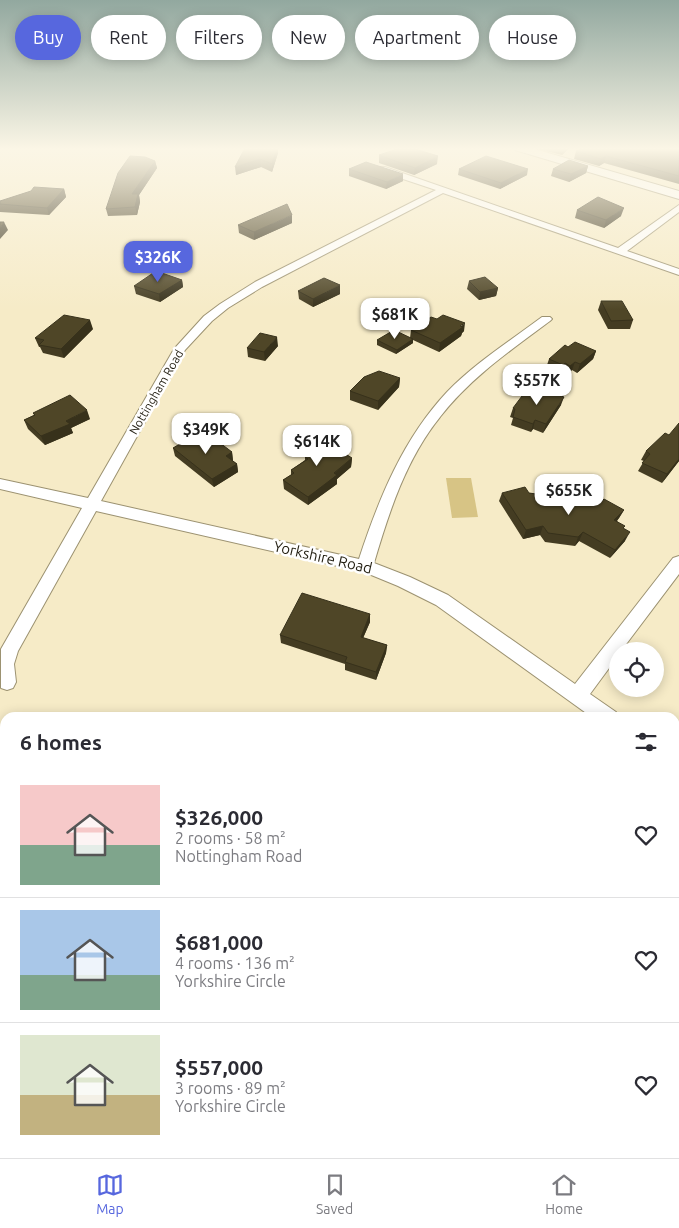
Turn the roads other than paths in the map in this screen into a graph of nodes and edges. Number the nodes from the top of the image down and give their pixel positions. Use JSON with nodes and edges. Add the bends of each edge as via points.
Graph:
{"nodes":[{"id":1,"x":420,"y":202,"type":"edge"},
{"id":2,"x":478,"y":202,"type":"edge"},
{"id":3,"x":679,"y":208,"type":"edge"},
{"id":4,"x":620,"y":251,"type":"junction"},
{"id":5,"x":679,"y":272,"type":"edge"},
{"id":6,"x":546,"y":319,"type":"dead end"},
{"id":7,"x":0,"y":484,"type":"edge"},
{"id":8,"x":93,"y":505,"type":"junction"},
{"id":9,"x":679,"y":562,"type":"edge"},
{"id":10,"x":365,"y":566,"type":"junction"},
{"id":11,"x":6,"y":682,"type":"dead end"},
{"id":12,"x":577,"y":696,"type":"junction"},
{"id":13,"x":600,"y":712,"type":"edge"}],
"edges":[{"from":1,"to":8,"type":"street","name":"Nottingham Road","via":[[248,290],[203,322],[180,349]]},
{"from":2,"to":4,"type":"street"},
{"from":3,"to":4,"type":"street"},
{"from":4,"to":5,"type":"street"},
{"from":6,"to":10,"type":"street","via":[[469,378],[434,415],[411,447],[394,482]]},
{"from":7,"to":8,"type":"street","name":"Yorkshire Road"},
{"from":8,"to":10,"type":"street","name":"Yorkshire Road"},
{"from":8,"to":11,"type":"street","name":"Nottingham Road","via":[[10,649]]},
{"from":9,"to":12,"type":"street"},
{"from":10,"to":12,"type":"street","name":"Yorkshire Road","via":[[412,584],[442,600]]},
{"from":12,"to":13,"type":"street","name":"Yorkshire Road"}]}
